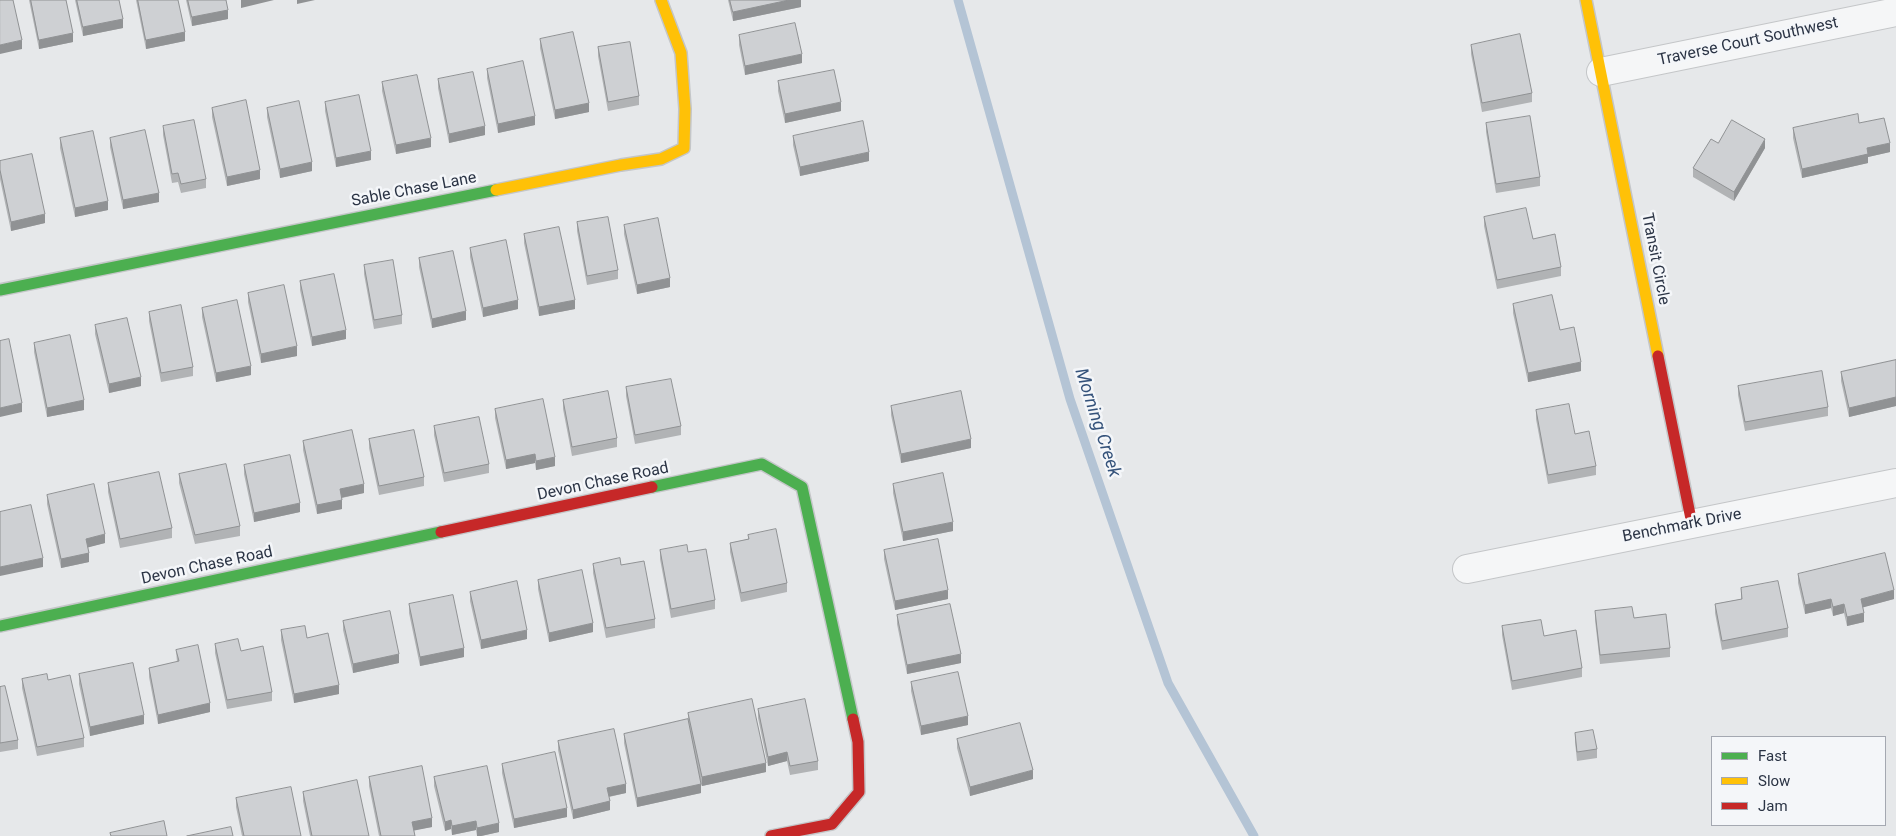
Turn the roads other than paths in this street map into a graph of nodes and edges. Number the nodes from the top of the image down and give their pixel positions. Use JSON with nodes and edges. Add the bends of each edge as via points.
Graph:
{"nodes":[{"id":1,"x":661,"y":0,"type":"edge"},
{"id":2,"x":1586,"y":0,"type":"edge"},
{"id":3,"x":1896,"y":12,"type":"edge"},
{"id":4,"x":1601,"y":72,"type":"junction"},
{"id":5,"x":0,"y":290,"type":"edge"},
{"id":6,"x":1896,"y":483,"type":"edge"},
{"id":7,"x":1692,"y":524,"type":"junction"},
{"id":8,"x":1467,"y":569,"type":"dead end"},
{"id":9,"x":0,"y":626,"type":"edge"},
{"id":10,"x":772,"y":836,"type":"edge"}],
"edges":[{"from":1,"to":5,"type":"street","name":"Sable Chase Lane","via":[[681,53],[686,109],[684,148],[661,159]]},
{"from":2,"to":4,"type":"street","name":"Transit Circle"},
{"from":3,"to":4,"type":"street","name":"Traverse Court Southwest"},
{"from":4,"to":7,"type":"street","name":"Transit Circle"},
{"from":6,"to":7,"type":"street","name":"Benchmark Drive"},
{"from":7,"to":8,"type":"street","name":"Benchmark Drive"},
{"from":9,"to":10,"type":"street","name":"Devon Chase Road","via":[[762,464],[802,487],[858,742],[859,792],[832,824]]}]}
